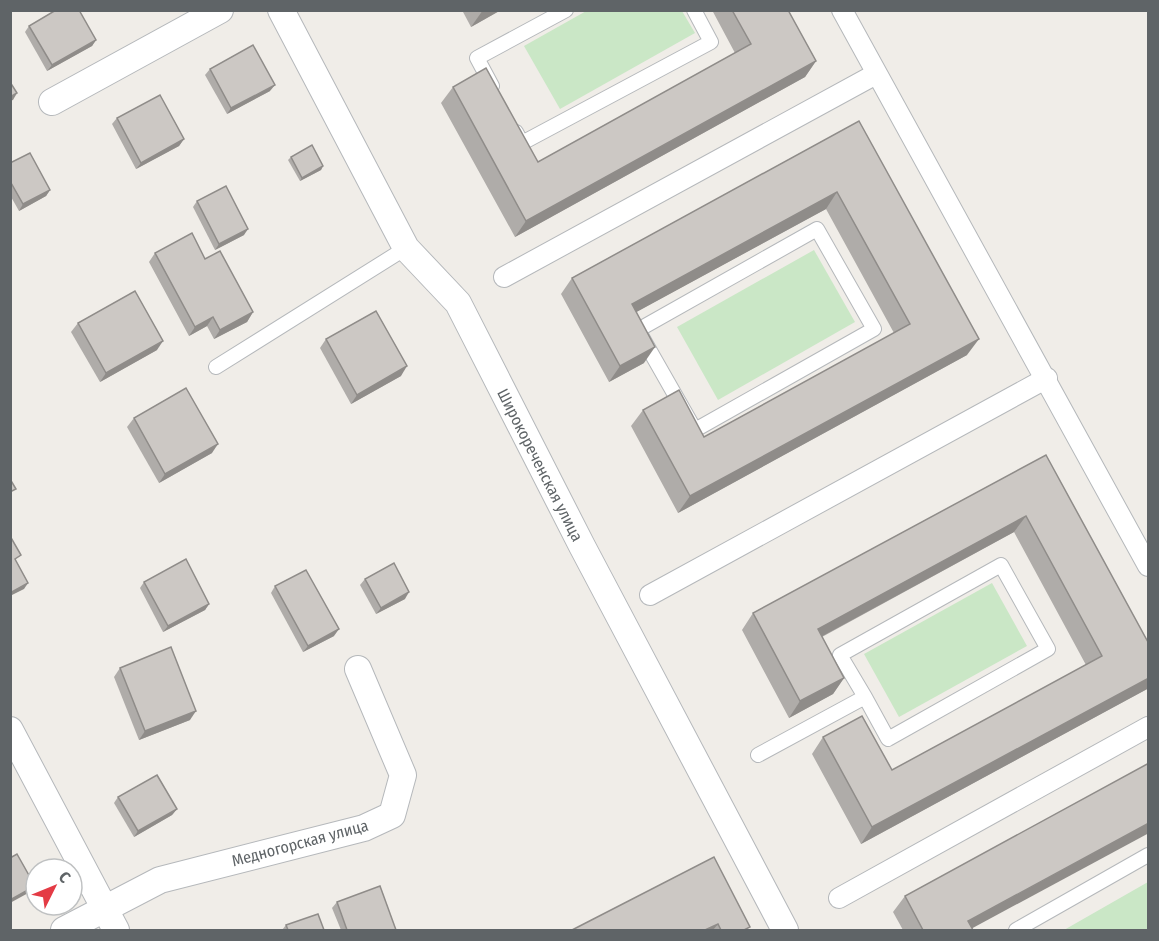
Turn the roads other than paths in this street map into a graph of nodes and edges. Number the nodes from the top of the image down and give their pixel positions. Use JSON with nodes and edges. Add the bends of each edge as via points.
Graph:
{"nodes":[{"id":1,"x":220,"y":10,"type":"edge"},
{"id":2,"x":281,"y":10,"type":"edge"},
{"id":3,"x":566,"y":10,"type":"edge"},
{"id":4,"x":694,"y":10,"type":"edge"},
{"id":5,"x":842,"y":10,"type":"edge"},
{"id":6,"x":876,"y":74,"type":"junction"},
{"id":7,"x":496,"y":95,"type":"edge"},
{"id":8,"x":52,"y":102,"type":"dead end"},
{"id":9,"x":512,"y":123,"type":"edge"},
{"id":10,"x":406,"y":248,"type":"junction"},
{"id":11,"x":504,"y":277,"type":"dead end"},
{"id":12,"x":638,"y":330,"type":"joint"},
{"id":13,"x":216,"y":367,"type":"dead end"},
{"id":14,"x":1047,"y":378,"type":"junction"},
{"id":15,"x":1149,"y":566,"type":"edge"},
{"id":16,"x":650,"y":595,"type":"dead end"},
{"id":17,"x":358,"y":669,"type":"dead end"},
{"id":18,"x":865,"y":697,"type":"junction"},
{"id":19,"x":1149,"y":727,"type":"edge"},
{"id":20,"x":10,"y":730,"type":"edge"},
{"id":21,"x":758,"y":755,"type":"dead end"},
{"id":22,"x":1149,"y":855,"type":"edge"},
{"id":23,"x":839,"y":898,"type":"dead end"},
{"id":24,"x":110,"y":920,"type":"edge"},
{"id":25,"x":64,"y":930,"type":"edge"},
{"id":26,"x":785,"y":930,"type":"edge"},
{"id":27,"x":1016,"y":930,"type":"edge"}],
"edges":[{"from":1,"to":8,"type":"street"},
{"from":2,"to":10,"type":"street","name":"Широкореченская улица"},
{"from":3,"to":7,"type":"lane","via":[[477,58]]},
{"from":4,"to":9,"type":"lane","via":[[711,42],[522,143]]},
{"from":5,"to":6,"type":"street"},
{"from":6,"to":11,"type":"street"},
{"from":6,"to":14,"type":"street"},
{"from":10,"to":13,"type":"lane"},
{"from":10,"to":26,"type":"street","name":"Широкореченская улица","via":[[458,303]]},
{"from":12,"to":12,"type":"lane","via":[[817,230],[874,329],[695,430]]},
{"from":14,"to":15,"type":"street"},
{"from":14,"to":16,"type":"street"},
{"from":17,"to":24,"type":"street","name":"Медногорская улица","via":[[403,775],[392,815],[364,828],[160,880]]},
{"from":18,"to":18,"type":"lane","via":[[888,739],[1048,649],[1001,565],[840,655]]},
{"from":18,"to":21,"type":"lane"},
{"from":19,"to":23,"type":"street"},
{"from":20,"to":24,"type":"street"},
{"from":22,"to":27,"type":"lane"},
{"from":24,"to":25,"type":"street","name":"Медногорская улица"}]}
